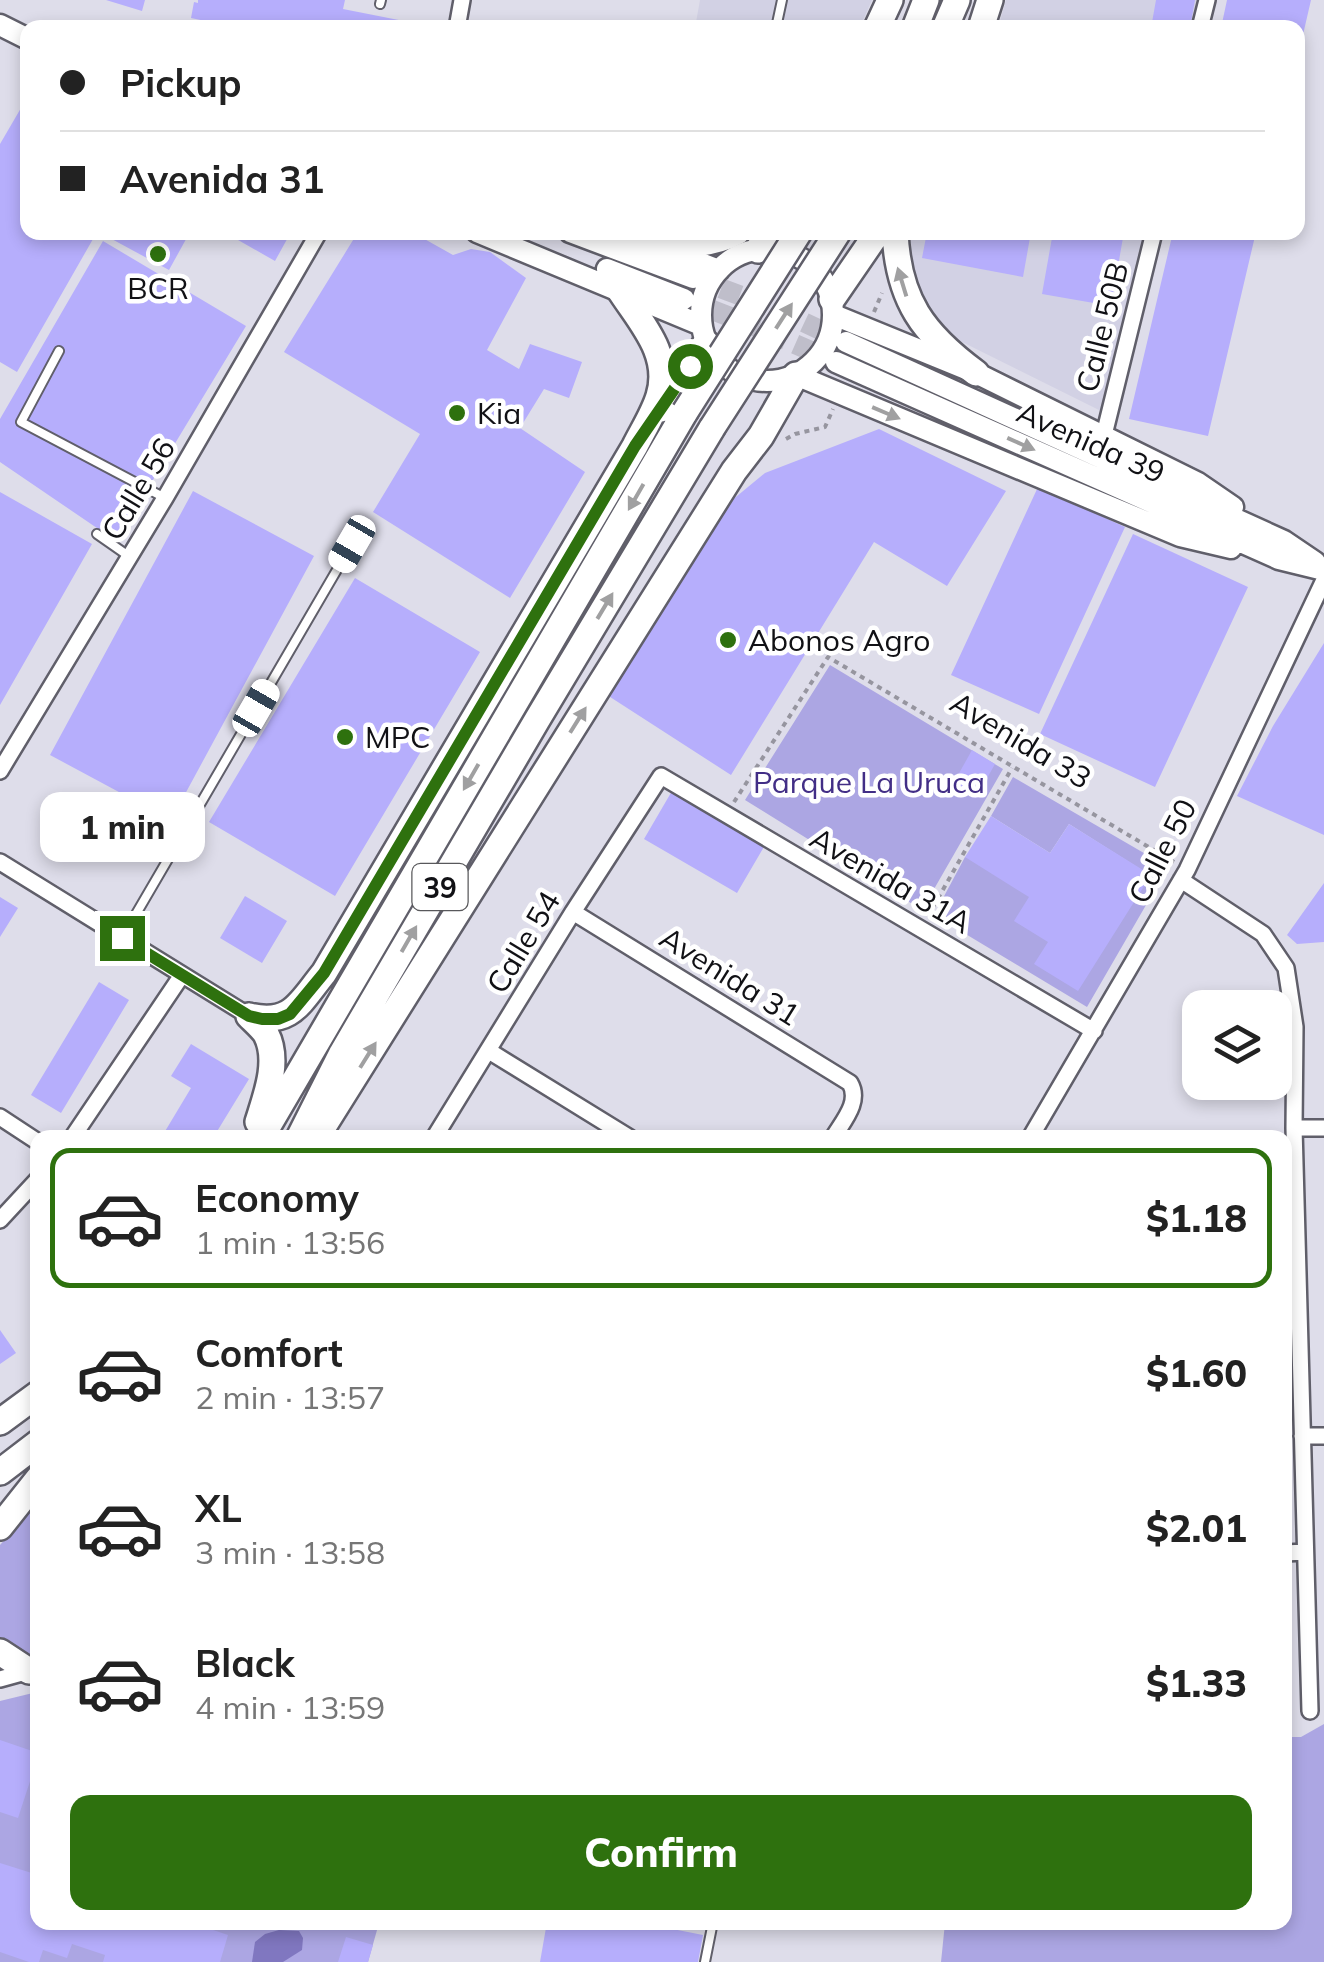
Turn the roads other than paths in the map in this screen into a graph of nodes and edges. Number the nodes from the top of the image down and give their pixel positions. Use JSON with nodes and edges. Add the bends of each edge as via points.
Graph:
{"nodes":[{"id":1,"x":313,"y":240,"type":"edge"},
{"id":2,"x":497,"y":240,"type":"edge"},
{"id":3,"x":533,"y":240,"type":"edge"},
{"id":4,"x":591,"y":240,"type":"edge"},
{"id":5,"x":640,"y":240,"type":"edge"},
{"id":6,"x":646,"y":240,"type":"edge"},
{"id":7,"x":713,"y":240,"type":"edge"},
{"id":8,"x":794,"y":240,"type":"edge"},
{"id":9,"x":833,"y":240,"type":"edge"},
{"id":10,"x":873,"y":240,"type":"edge"},
{"id":11,"x":896,"y":240,"type":"edge"},
{"id":12,"x":1152,"y":240,"type":"edge"},
{"id":13,"x":763,"y":241,"type":"edge"},
{"id":14,"x":719,"y":270,"type":"junction"},
{"id":15,"x":693,"y":278,"type":"tunnel mouth"},
{"id":16,"x":619,"y":289,"type":"junction"},
{"id":17,"x":684,"y":299,"type":"tunnel mouth"},
{"id":18,"x":833,"y":307,"type":"junction"},
{"id":19,"x":704,"y":334,"type":"junction"},
{"id":20,"x":846,"y":342,"type":"tunnel mouth"},
{"id":21,"x":60,"y":351,"type":"dead end"},
{"id":22,"x":836,"y":362,"type":"tunnel mouth"},
{"id":23,"x":976,"y":373,"type":"junction"},
{"id":24,"x":796,"y":375,"type":"junction"},
{"id":25,"x":1104,"y":435,"type":"junction"},
{"id":26,"x":635,"y":446,"type":"junction"},
{"id":27,"x":165,"y":498,"type":"junction"},
{"id":28,"x":98,"y":534,"type":"dead end"},
{"id":29,"x":352,"y":544,"type":"dead end"},
{"id":30,"x":1282,"y":550,"type":"junction"},
{"id":31,"x":130,"y":557,"type":"junction"},
{"id":32,"x":1324,"y":569,"type":"edge"},
{"id":33,"x":1324,"y":580,"type":"edge"},
{"id":34,"x":0,"y":770,"type":"edge"},
{"id":35,"x":660,"y":776,"type":"joint"},
{"id":36,"x":0,"y":862,"type":"edge"},
{"id":37,"x":1184,"y":875,"type":"junction"},
{"id":38,"x":572,"y":912,"type":"junction"},
{"id":39,"x":122,"y":938,"type":"junction"},
{"id":40,"x":324,"y":973,"type":"junction"},
{"id":41,"x":182,"y":976,"type":"junction"},
{"id":42,"x":249,"y":1016,"type":"junction"},
{"id":43,"x":1094,"y":1030,"type":"junction"},
{"id":44,"x":489,"y":1051,"type":"junction"},
{"id":45,"x":274,"y":1114,"type":"junction"},
{"id":46,"x":0,"y":1117,"type":"edge"},
{"id":47,"x":1294,"y":1128,"type":"junction"},
{"id":48,"x":1324,"y":1128,"type":"edge"},
{"id":49,"x":77,"y":1130,"type":"edge"},
{"id":50,"x":259,"y":1130,"type":"edge"},
{"id":51,"x":263,"y":1130,"type":"edge"},
{"id":52,"x":303,"y":1130,"type":"edge"},
{"id":53,"x":321,"y":1130,"type":"edge"},
{"id":54,"x":439,"y":1130,"type":"edge"},
{"id":55,"x":617,"y":1130,"type":"edge"},
{"id":56,"x":838,"y":1130,"type":"edge"},
{"id":57,"x":1035,"y":1130,"type":"edge"},
{"id":58,"x":30,"y":1137,"type":"edge"},
{"id":59,"x":30,"y":1188,"type":"edge"},
{"id":60,"x":0,"y":1220,"type":"edge"},
{"id":61,"x":30,"y":1400,"type":"edge"},
{"id":62,"x":0,"y":1422,"type":"edge"},
{"id":63,"x":1302,"y":1436,"type":"junction"},
{"id":64,"x":1324,"y":1436,"type":"edge"},
{"id":65,"x":30,"y":1449,"type":"edge"},
{"id":66,"x":0,"y":1472,"type":"edge"},
{"id":67,"x":30,"y":1489,"type":"edge"},
{"id":68,"x":0,"y":1528,"type":"edge"},
{"id":69,"x":1306,"y":1552,"type":"junction"},
{"id":70,"x":1292,"y":1553,"type":"edge"},
{"id":71,"x":1316,"y":1640,"type":"edge"},
{"id":72,"x":0,"y":1652,"type":"edge"},
{"id":73,"x":30,"y":1668,"type":"edge"},
{"id":74,"x":30,"y":1671,"type":"edge"},
{"id":75,"x":0,"y":1679,"type":"edge"},
{"id":76,"x":1310,"y":1711,"type":"dead end"},
{"id":77,"x":712,"y":1930,"type":"edge"},
{"id":78,"x":705,"y":1962,"type":"edge"}],
"edges":[{"from":1,"to":27,"type":"street","name":"Calle 56"},
{"from":2,"to":16,"type":"main road"},
{"from":3,"to":17,"type":"main road"},
{"from":4,"to":15,"type":"main road"},
{"from":5,"to":14,"type":"main road"},
{"from":6,"to":7,"type":"highway","via":[[671,246]]},
{"from":8,"to":45,"type":"highway","number":"39","one_way":true,"bridge":true,"via":[[685,412]]},
{"from":52,"to":9,"type":"highway","number":"39","one_way":true,"bridge":true,"via":[[537,720]]},
{"from":10,"to":18,"type":"highway"},
{"from":23,"to":11,"type":"highway","one_way":true,"via":[[925,328],[908,300]]},
{"from":12,"to":25,"type":"street","name":"Calle 50B"},
{"from":13,"to":14,"type":"main road"},
{"from":13,"to":18,"type":"main road","via":[[812,267]]},
{"from":14,"to":19,"type":"main road","via":[[701,305]]},
{"from":16,"to":19,"type":"main road"},
{"from":16,"to":26,"type":"highway","via":[[659,354],[662,382]]},
{"from":18,"to":23,"type":"main road"},
{"from":18,"to":24,"type":"main road","via":[[824,350]]},
{"from":19,"to":24,"type":"main road","via":[[731,371],[774,382]]},
{"from":19,"to":26,"type":"highway"},
{"from":20,"to":30,"type":"main road","name":"Avenida 39"},
{"from":21,"to":27,"type":"lane","via":[[21,422]]},
{"from":22,"to":30,"type":"main road","name":"Avenida 39","one_way":true},
{"from":23,"to":25,"type":"main road"},
{"from":24,"to":30,"type":"main road","one_way":true,"via":[[1180,536]]},
{"from":53,"to":24,"type":"highway","one_way":true},
{"from":25,"to":30,"type":"main road","via":[[1198,483]]},
{"from":26,"to":40,"type":"highway"},
{"from":27,"to":31,"type":"street","name":"Calle 56"},
{"from":28,"to":31,"type":"lane"},
{"from":29,"to":39,"type":"lane"},
{"from":30,"to":32,"type":"main road","name":"Avenida 39"},
{"from":31,"to":34,"type":"street","name":"Calle 56"},
{"from":33,"to":37,"type":"street","name":"Calle 50"},
{"from":35,"to":38,"type":"street","name":"Calle 54"},
{"from":35,"to":43,"type":"street","name":"Avenida 31A"},
{"from":36,"to":39,"type":"street"},
{"from":37,"to":43,"type":"street","name":"Calle 50"},
{"from":37,"to":47,"type":"street","via":[[1264,934],[1286,968],[1295,1027]]},
{"from":38,"to":44,"type":"street","name":"Calle 54"},
{"from":38,"to":56,"type":"street","name":"Avenida 31","via":[[850,1083],[854,1102]]},
{"from":39,"to":41,"type":"street"},
{"from":40,"to":42,"type":"highway","via":[[290,1014]]},
{"from":40,"to":45,"type":"highway"},
{"from":41,"to":42,"type":"street"},
{"from":41,"to":49,"type":"street"},
{"from":42,"to":50,"type":"highway","via":[[266,1033],[271,1062]]},
{"from":43,"to":57,"type":"street","name":"Calle 50"},
{"from":44,"to":54,"type":"street","name":"Calle 54"},
{"from":44,"to":55,"type":"street"},
{"from":45,"to":51,"type":"highway","number":"39"},
{"from":46,"to":58,"type":"street"},
{"from":47,"to":48,"type":"street"},
{"from":47,"to":63,"type":"street"},
{"from":59,"to":60,"type":"street"},
{"from":61,"to":62,"type":"highway"},
{"from":63,"to":64,"type":"street"},
{"from":63,"to":69,"type":"street"},
{"from":65,"to":66,"type":"highway"},
{"from":67,"to":68,"type":"highway"},
{"from":69,"to":70,"type":"street"},
{"from":69,"to":71,"type":"street"},
{"from":71,"to":76,"type":"street"},
{"from":72,"to":73,"type":"highway"},
{"from":74,"to":75,"type":"street"},
{"from":77,"to":78,"type":"lane"}]}
